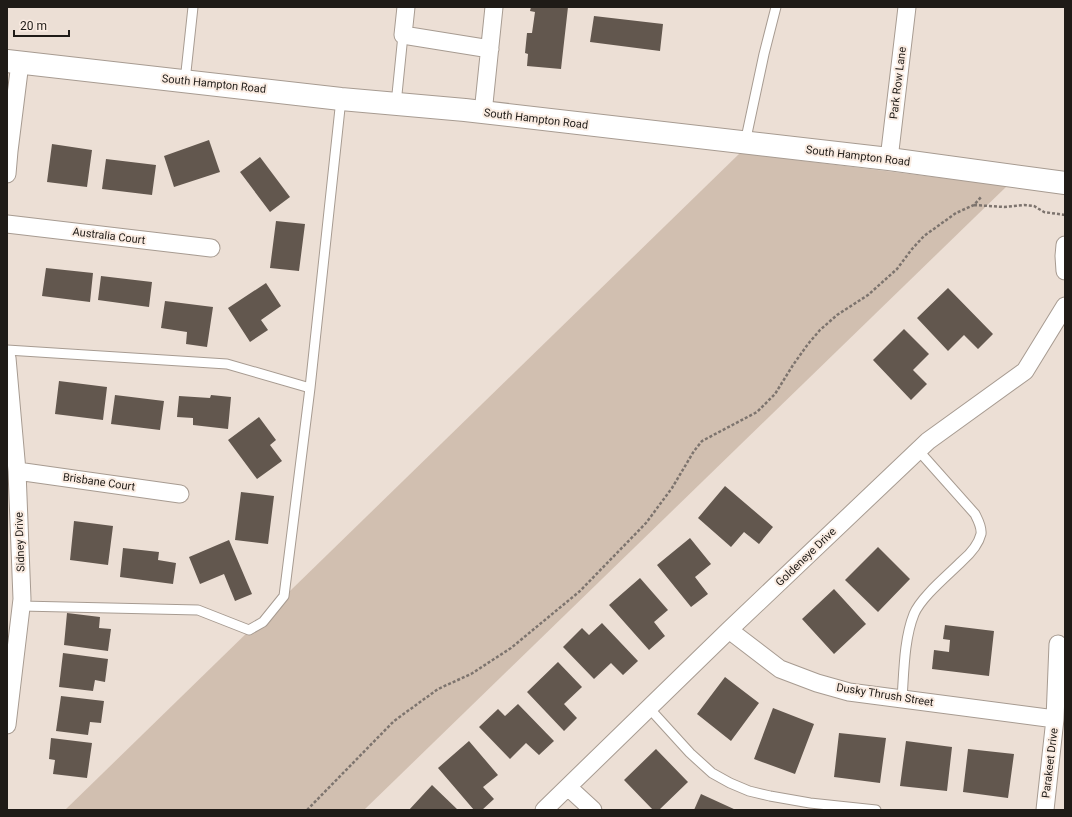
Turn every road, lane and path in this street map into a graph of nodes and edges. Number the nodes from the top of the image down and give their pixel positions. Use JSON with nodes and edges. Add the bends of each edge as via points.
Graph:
{"nodes":[{"id":1,"x":193,"y":7,"type":"edge"},
{"id":2,"x":406,"y":7,"type":"edge"},
{"id":3,"x":494,"y":7,"type":"edge"},
{"id":4,"x":776,"y":7,"type":"edge"},
{"id":5,"x":907,"y":7,"type":"edge"},
{"id":6,"x":403,"y":35,"type":"junction"},
{"id":7,"x":490,"y":49,"type":"junction"},
{"id":8,"x":14,"y":62,"type":"edge"},
{"id":9,"x":185,"y":81,"type":"junction"},
{"id":10,"x":341,"y":99,"type":"junction"},
{"id":11,"x":396,"y":104,"type":"junction"},
{"id":12,"x":483,"y":113,"type":"junction"},
{"id":13,"x":745,"y":143,"type":"junction"},
{"id":14,"x":889,"y":159,"type":"junction"},
{"id":15,"x":7,"y":174,"type":"edge"},
{"id":16,"x":1065,"y":183,"type":"edge"},
{"id":17,"x":982,"y":196,"type":"dead end"},
{"id":18,"x":974,"y":204,"type":"junction"},
{"id":19,"x":1065,"y":215,"type":"edge"},
{"id":20,"x":7,"y":224,"type":"edge"},
{"id":21,"x":1065,"y":245,"type":"edge"},
{"id":22,"x":211,"y":248,"type":"dead end"},
{"id":23,"x":1065,"y":271,"type":"edge"},
{"id":24,"x":1065,"y":306,"type":"edge"},
{"id":25,"x":7,"y":350,"type":"edge"},
{"id":26,"x":7,"y":358,"type":"edge"},
{"id":27,"x":310,"y":388,"type":"junction"},
{"id":28,"x":918,"y":450,"type":"junction"},
{"id":29,"x":17,"y":471,"type":"junction"},
{"id":30,"x":180,"y":494,"type":"dead end"},
{"id":31,"x":21,"y":606,"type":"junction"},
{"id":32,"x":730,"y":630,"type":"junction"},
{"id":33,"x":1058,"y":644,"type":"dead end"},
{"id":34,"x":902,"y":699,"type":"junction"},
{"id":35,"x":649,"y":708,"type":"junction"},
{"id":36,"x":1055,"y":719,"type":"junction"},
{"id":37,"x":7,"y":725,"type":"edge"},
{"id":38,"x":568,"y":787,"type":"junction"},
{"id":39,"x":307,"y":810,"type":"edge"},
{"id":40,"x":544,"y":810,"type":"edge"},
{"id":41,"x":592,"y":810,"type":"edge"},
{"id":42,"x":876,"y":810,"type":"edge"},
{"id":43,"x":1045,"y":810,"type":"edge"}],
"edges":[{"from":1,"to":9,"type":"lane"},
{"from":2,"to":6,"type":"street"},
{"from":3,"to":7,"type":"street"},
{"from":4,"to":13,"type":"lane"},
{"from":5,"to":14,"type":"street","name":"Park Row Lane"},
{"from":6,"to":7,"type":"street"},
{"from":6,"to":11,"type":"lane"},
{"from":7,"to":12,"type":"street"},
{"from":8,"to":9,"type":"main road","name":"South Hampton Road"},
{"from":8,"to":15,"type":"street"},
{"from":9,"to":10,"type":"main road","name":"South Hampton Road"},
{"from":10,"to":11,"type":"main road","name":"South Hampton Road"},
{"from":10,"to":27,"type":"lane"},
{"from":11,"to":12,"type":"main road","name":"South Hampton Road"},
{"from":12,"to":13,"type":"main road","name":"South Hampton Road"},
{"from":13,"to":14,"type":"main road","name":"South Hampton Road"},
{"from":14,"to":16,"type":"main road","name":"South Hampton Road"},
{"from":17,"to":18,"type":"path"},
{"from":18,"to":19,"type":"path","via":[[1034,206],[1044,212]]},
{"from":18,"to":39,"type":"path","via":[[956,213],[924,236],[897,269],[868,296],[837,315],[820,330],[775,394],[758,412],[702,441],[646,523],[580,591],[511,648],[471,674],[438,689],[394,721]]},
{"from":20,"to":22,"type":"street","name":"Australia Court"},
{"from":21,"to":23,"type":"street"},
{"from":24,"to":28,"type":"street","name":"Goldeneye Drive","via":[[1025,371]]},
{"from":25,"to":27,"type":"lane","via":[[227,364]]},
{"from":26,"to":29,"type":"street","name":"Sidney Drive"},
{"from":27,"to":31,"type":"lane","via":[[284,596],[263,622],[249,630],[198,610]]},
{"from":28,"to":32,"type":"street","name":"Goldeneye Drive"},
{"from":28,"to":34,"type":"lane","via":[[974,514],[980,523],[981,534],[974,549],[924,598],[915,612],[906,646]]},
{"from":29,"to":30,"type":"street","name":"Brisbane Court"},
{"from":29,"to":31,"type":"street","name":"Sidney Drive"},
{"from":31,"to":37,"type":"street","name":"Sidney Drive"},
{"from":32,"to":34,"type":"street","name":"Dusky Thrush Street","via":[[780,669],[850,692]]},
{"from":32,"to":35,"type":"street","name":"Goldeneye Drive"},
{"from":33,"to":36,"type":"street","name":"Parakeet Drive"},
{"from":34,"to":36,"type":"street","name":"Dusky Thrush Street"},
{"from":35,"to":38,"type":"street","name":"Goldeneye Drive"},
{"from":35,"to":42,"type":"lane","via":[[712,773],[749,792],[810,803]]},
{"from":36,"to":43,"type":"street","name":"Parakeet Drive"},
{"from":38,"to":40,"type":"street","name":"Goldeneye Drive"},
{"from":38,"to":41,"type":"street"}]}
